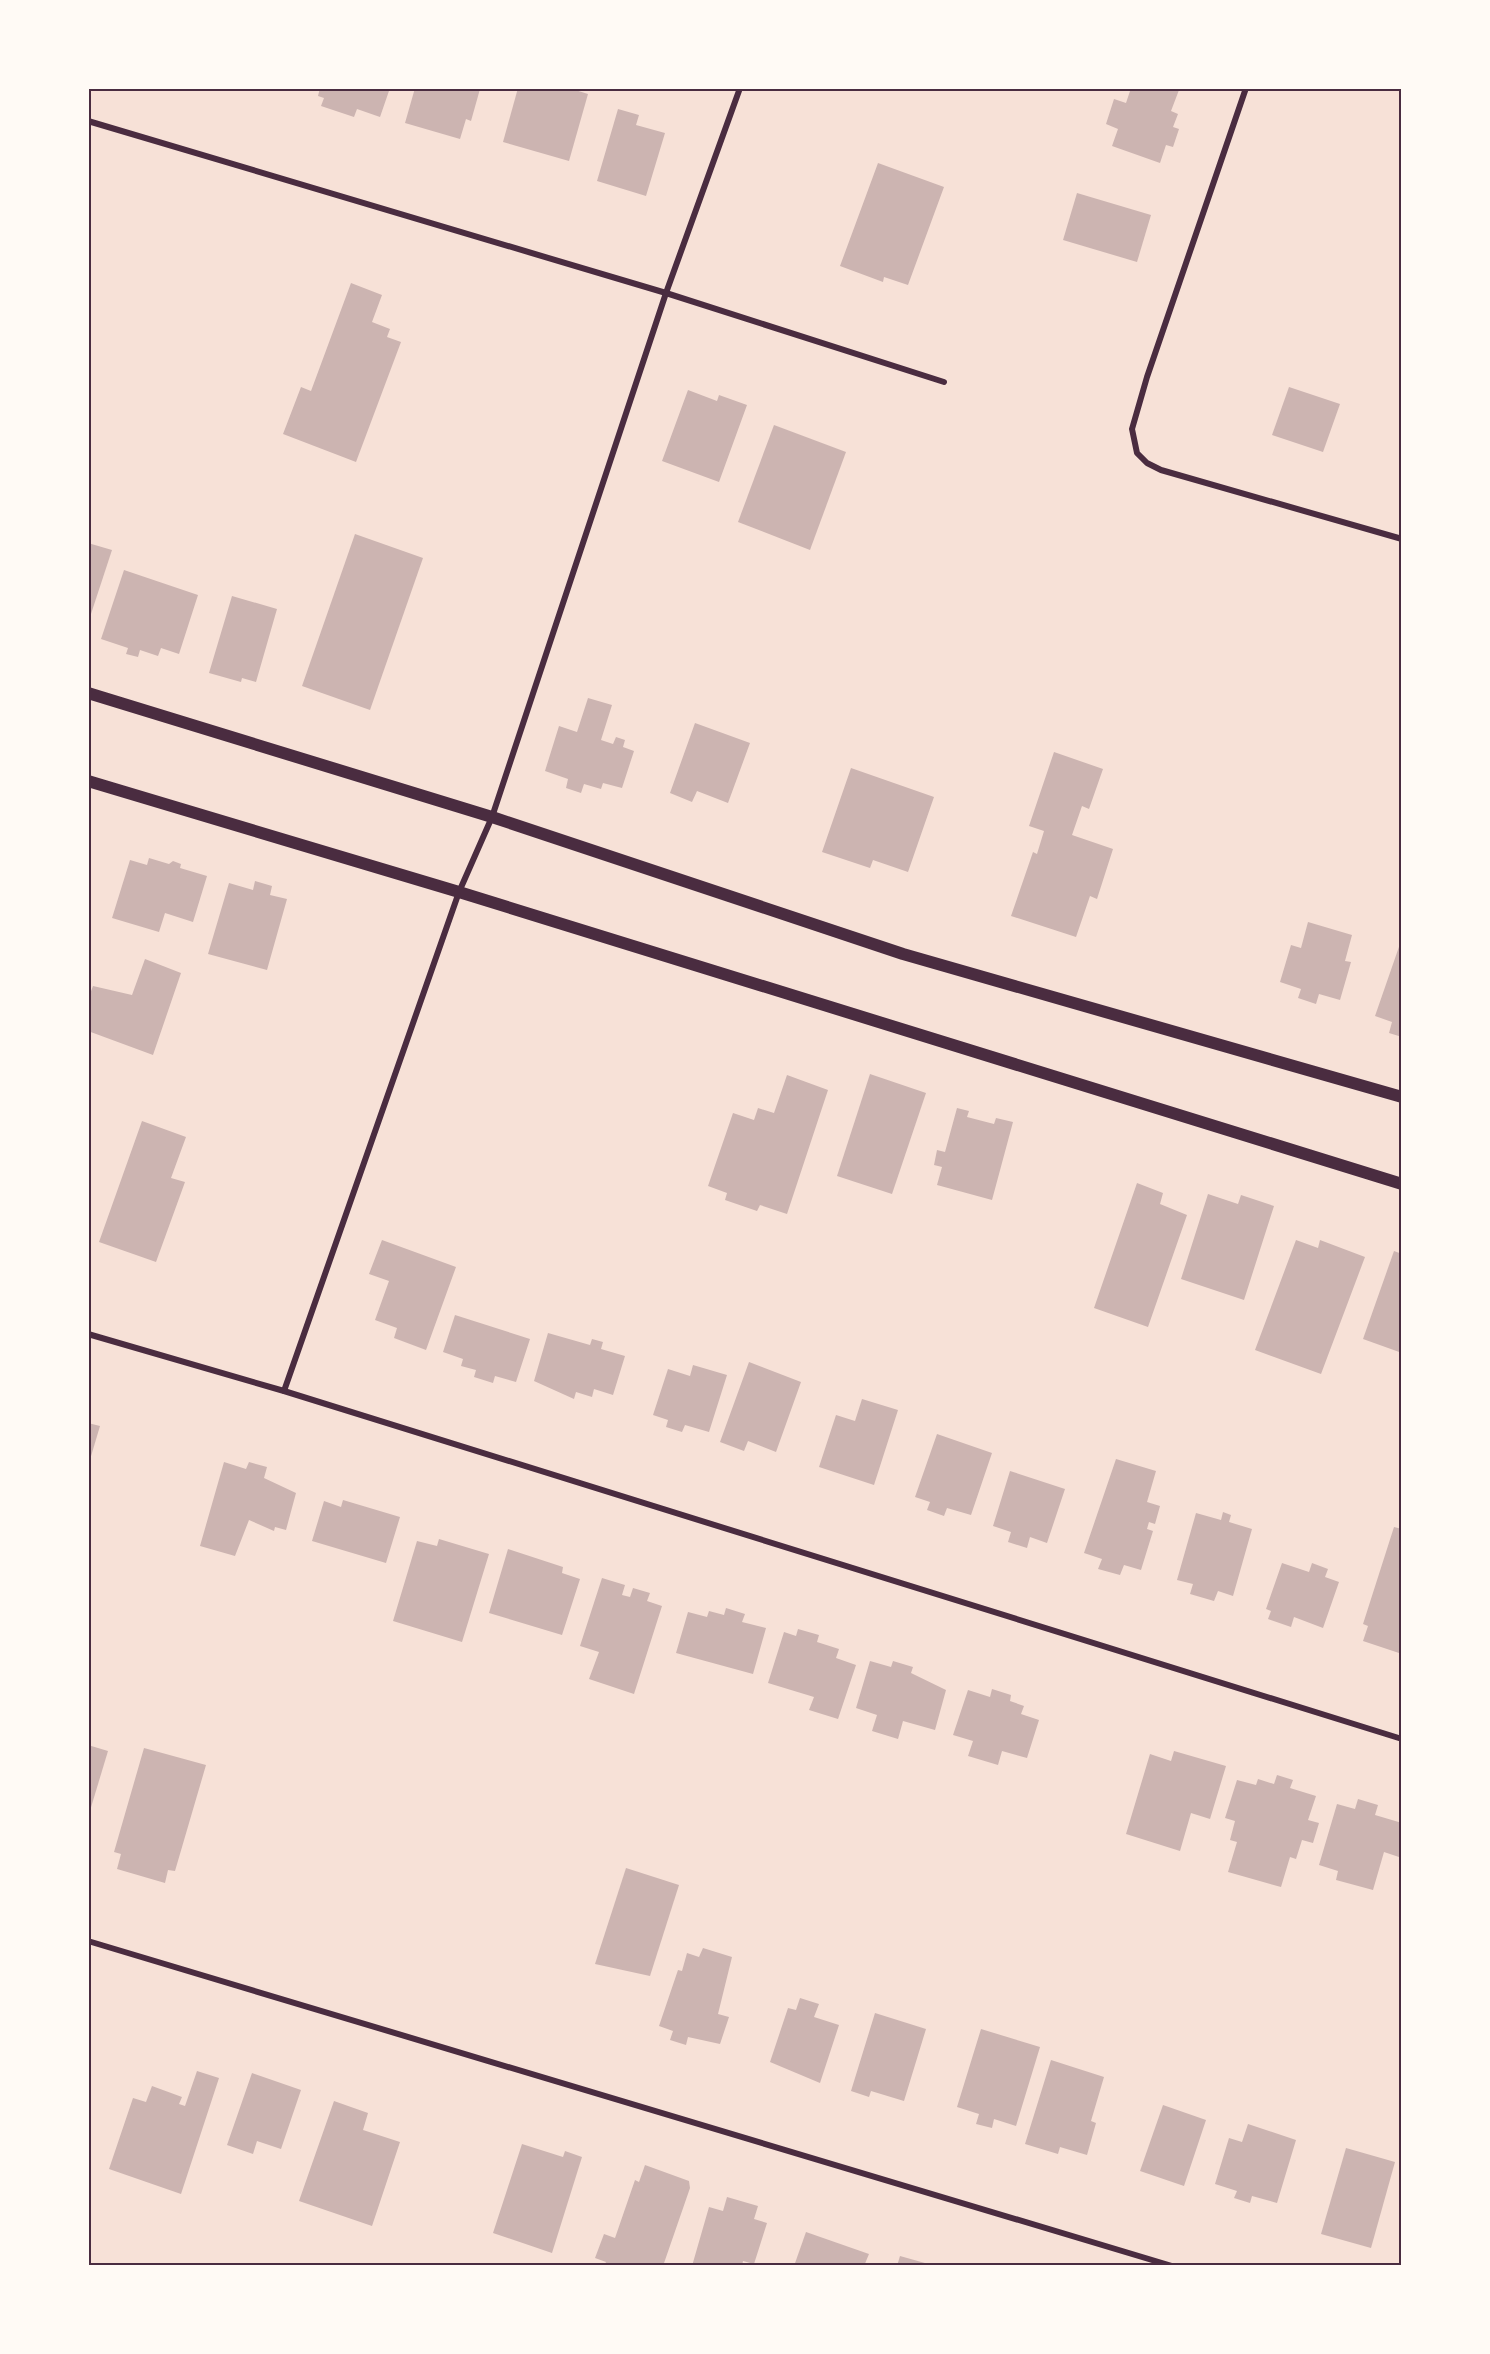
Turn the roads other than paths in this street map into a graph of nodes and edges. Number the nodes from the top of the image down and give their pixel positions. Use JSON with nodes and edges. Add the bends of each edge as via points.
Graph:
{"nodes":[{"id":1,"x":740,"y":88,"type":"edge"},
{"id":2,"x":1246,"y":88,"type":"edge"},
{"id":3,"x":88,"y":121,"type":"edge"},
{"id":4,"x":666,"y":293,"type":"junction"},
{"id":5,"x":944,"y":382,"type":"dead end"},
{"id":6,"x":1401,"y":539,"type":"edge"},
{"id":7,"x":88,"y":693,"type":"edge"},
{"id":8,"x":88,"y":781,"type":"edge"},
{"id":9,"x":492,"y":817,"type":"junction"},
{"id":10,"x":459,"y":892,"type":"junction"},
{"id":11,"x":1401,"y":1097,"type":"edge"},
{"id":12,"x":1401,"y":1184,"type":"edge"},
{"id":13,"x":88,"y":1334,"type":"edge"},
{"id":14,"x":284,"y":1391,"type":"junction"},
{"id":15,"x":1401,"y":1739,"type":"edge"},
{"id":16,"x":88,"y":1941,"type":"edge"},
{"id":17,"x":1172,"y":2265,"type":"edge"}],
"edges":[{"from":1,"to":4,"type":"street"},
{"from":2,"to":6,"type":"street","via":[[1147,377],[1132,429],[1137,453],[1161,470]]},
{"from":3,"to":4,"type":"street"},
{"from":4,"to":5,"type":"street"},
{"from":4,"to":9,"type":"street"},
{"from":7,"to":9,"type":"main road"},
{"from":8,"to":10,"type":"main road"},
{"from":9,"to":10,"type":"street"},
{"from":9,"to":11,"type":"main road","via":[[903,954]]},
{"from":10,"to":12,"type":"main road"},
{"from":10,"to":14,"type":"street"},
{"from":13,"to":14,"type":"street"},
{"from":14,"to":15,"type":"street"},
{"from":16,"to":17,"type":"street"}]}
